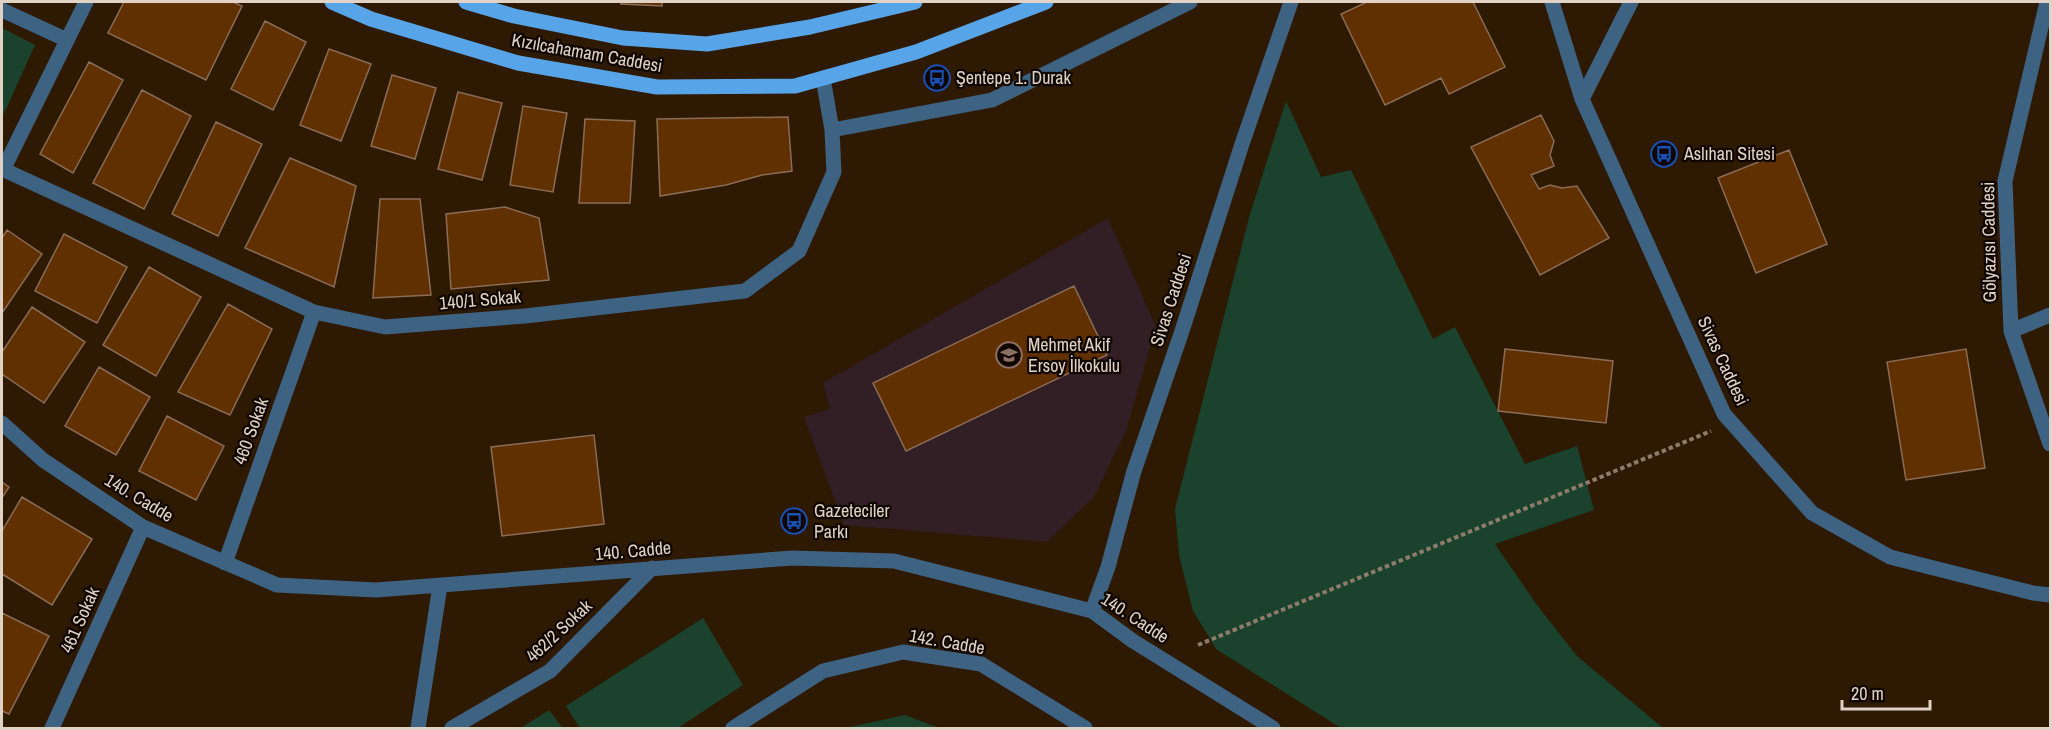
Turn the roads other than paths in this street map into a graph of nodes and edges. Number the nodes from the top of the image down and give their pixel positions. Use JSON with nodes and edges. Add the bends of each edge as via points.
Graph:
{"nodes":[{"id":1,"x":86,"y":2,"type":"edge"},
{"id":2,"x":332,"y":2,"type":"edge"},
{"id":3,"x":466,"y":2,"type":"edge"},
{"id":4,"x":915,"y":2,"type":"edge"},
{"id":5,"x":1046,"y":2,"type":"edge"},
{"id":6,"x":1190,"y":2,"type":"edge"},
{"id":7,"x":1291,"y":2,"type":"edge"},
{"id":8,"x":1551,"y":2,"type":"edge"},
{"id":9,"x":1631,"y":2,"type":"edge"},
{"id":10,"x":2047,"y":2,"type":"edge"},
{"id":11,"x":2,"y":10,"type":"edge"},
{"id":12,"x":67,"y":40,"type":"junction"},
{"id":13,"x":823,"y":78,"type":"junction"},
{"id":14,"x":1582,"y":99,"type":"junction"},
{"id":15,"x":832,"y":130,"type":"junction"},
{"id":16,"x":2,"y":169,"type":"edge"},
{"id":17,"x":314,"y":312,"type":"junction"},
{"id":18,"x":2050,"y":315,"type":"edge"},
{"id":19,"x":2011,"y":331,"type":"junction"},
{"id":20,"x":2,"y":423,"type":"edge"},
{"id":21,"x":2050,"y":444,"type":"edge"},
{"id":22,"x":143,"y":527,"type":"junction"},
{"id":23,"x":225,"y":563,"type":"junction"},
{"id":24,"x":652,"y":568,"type":"junction"},
{"id":25,"x":440,"y":586,"type":"junction"},
{"id":26,"x":2050,"y":595,"type":"edge"},
{"id":27,"x":1092,"y":611,"type":"junction"},
{"id":28,"x":52,"y":729,"type":"edge"},
{"id":29,"x":418,"y":729,"type":"edge"},
{"id":30,"x":452,"y":729,"type":"edge"},
{"id":31,"x":733,"y":729,"type":"edge"},
{"id":32,"x":1084,"y":729,"type":"edge"},
{"id":33,"x":1273,"y":729,"type":"edge"}],
"edges":[{"from":1,"to":12,"type":"street"},
{"from":2,"to":13,"type":"main road","name":"Kızılcahamam Caddesi","via":[[371,19],[518,63],[657,87],[795,86]]},
{"from":3,"to":4,"type":"main road","name":"Kızılcahamam Caddesi","via":[[623,38],[707,44],[810,27]]},
{"from":5,"to":13,"type":"main road","name":"Kızılcahamam Caddesi","via":[[916,52]]},
{"from":6,"to":15,"type":"street","via":[[992,100]]},
{"from":7,"to":27,"type":"street","name":"Sivas Caddesi","via":[[1134,471]]},
{"from":8,"to":14,"type":"street","name":"Sivas Caddesi"},
{"from":9,"to":14,"type":"street"},
{"from":10,"to":19,"type":"street","name":"Gölyazısı Caddesi","via":[[2005,181]]},
{"from":11,"to":12,"type":"street"},
{"from":12,"to":16,"type":"street"},
{"from":13,"to":15,"type":"street","name":"140/1 Sokak"},
{"from":14,"to":26,"type":"street","name":"Sivas Caddesi","via":[[1724,414],[1812,513],[1890,556]]},
{"from":15,"to":17,"type":"street","name":"140/1 Sokak","via":[[834,172],[799,251],[745,291],[385,327]]},
{"from":16,"to":17,"type":"street","name":"140/1 Sokak"},
{"from":17,"to":23,"type":"street","name":"460 Sokak"},
{"from":18,"to":19,"type":"street"},
{"from":19,"to":21,"type":"street","name":"Gölyazısı Caddesi"},
{"from":20,"to":22,"type":"street","name":"140. Cadde","via":[[43,460]]},
{"from":22,"to":23,"type":"street","name":"140. Cadde"},
{"from":22,"to":28,"type":"street","name":"461 Sokak"},
{"from":23,"to":25,"type":"street","name":"140. Cadde","via":[[277,585],[376,590]]},
{"from":24,"to":25,"type":"street","name":"140. Cadde"},
{"from":24,"to":27,"type":"street","name":"140. Cadde","via":[[792,558],[894,561]]},
{"from":24,"to":30,"type":"street","name":"462/2 Sokak","via":[[550,671]]},
{"from":25,"to":29,"type":"street"},
{"from":27,"to":33,"type":"street","name":"140. Cadde","via":[[1132,641]]},
{"from":31,"to":32,"type":"street","name":"142. Cadde","via":[[823,671],[903,652],[981,664]]}]}
